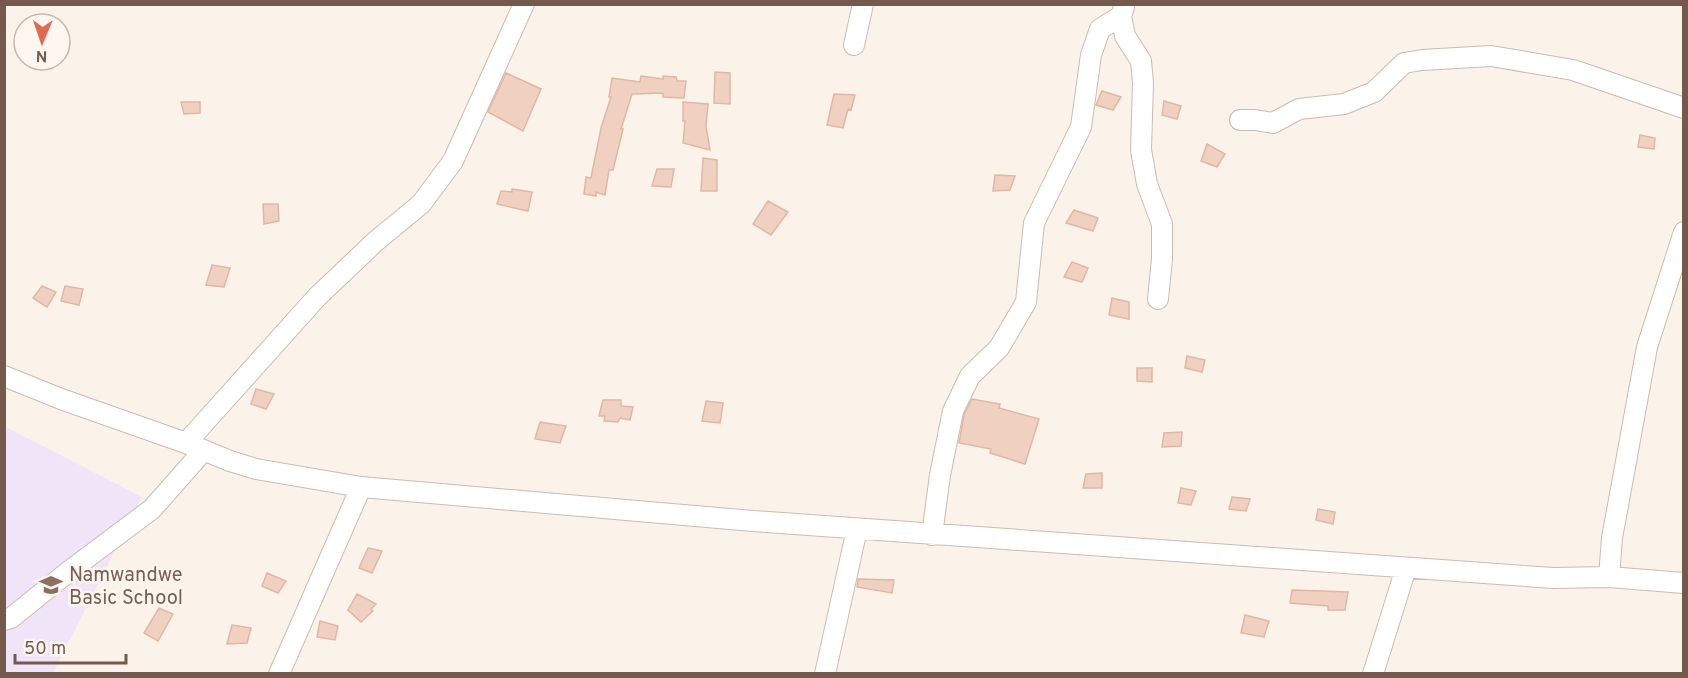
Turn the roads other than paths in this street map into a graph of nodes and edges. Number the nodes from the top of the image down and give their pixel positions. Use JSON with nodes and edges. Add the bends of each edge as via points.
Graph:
{"nodes":[{"id":1,"x":524,"y":4,"type":"edge"},
{"id":2,"x":863,"y":4,"type":"edge"},
{"id":3,"x":1123,"y":10,"type":"edge"},
{"id":4,"x":854,"y":45,"type":"dead end"},
{"id":5,"x":1683,"y":108,"type":"edge"},
{"id":6,"x":1240,"y":120,"type":"dead end"},
{"id":7,"x":1683,"y":231,"type":"edge"},
{"id":8,"x":1158,"y":299,"type":"dead end"},
{"id":9,"x":4,"y":376,"type":"edge"},
{"id":10,"x":195,"y":446,"type":"junction"},
{"id":11,"x":361,"y":487,"type":"junction"},
{"id":12,"x":857,"y":529,"type":"junction"},
{"id":13,"x":932,"y":535,"type":"junction"},
{"id":14,"x":1406,"y":568,"type":"junction"},
{"id":15,"x":1609,"y":577,"type":"junction"},
{"id":16,"x":1683,"y":583,"type":"edge"},
{"id":17,"x":4,"y":620,"type":"edge"},
{"id":18,"x":279,"y":674,"type":"edge"},
{"id":19,"x":825,"y":674,"type":"edge"},
{"id":20,"x":1372,"y":674,"type":"edge"}],
"edges":[{"from":1,"to":10,"type":"street","via":[[453,161],[421,204],[317,297]]},
{"from":2,"to":4,"type":"street"},
{"from":3,"to":8,"type":"street","via":[[1125,36],[1141,61],[1140,150],[1162,224]]},
{"from":3,"to":13,"type":"street","via":[[1100,29],[1091,55],[1081,127],[1034,223],[1026,303],[999,348],[970,376],[953,411]]},
{"from":5,"to":6,"type":"street","via":[[1573,70],[1491,56],[1404,63],[1374,92],[1344,104],[1299,109],[1274,123]]},
{"from":7,"to":15,"type":"street","via":[[1647,347],[1612,538]]},
{"from":9,"to":10,"type":"street"},
{"from":10,"to":11,"type":"street","via":[[256,469]]},
{"from":10,"to":17,"type":"street","via":[[152,509]]},
{"from":11,"to":12,"type":"street"},
{"from":11,"to":18,"type":"street"},
{"from":12,"to":13,"type":"street"},
{"from":12,"to":19,"type":"street"},
{"from":13,"to":14,"type":"street"},
{"from":14,"to":15,"type":"street","via":[[1553,578]]},
{"from":14,"to":20,"type":"street"},
{"from":15,"to":16,"type":"street"}]}
